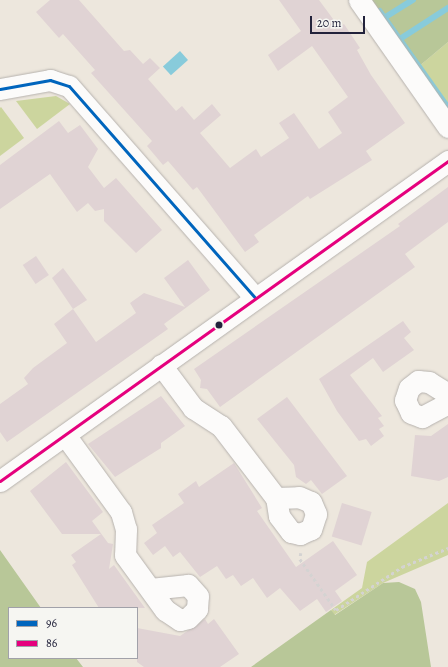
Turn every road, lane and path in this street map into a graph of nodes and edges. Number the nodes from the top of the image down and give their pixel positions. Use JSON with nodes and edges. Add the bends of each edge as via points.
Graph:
{"nodes":[{"id":1,"x":359,"y":0,"type":"edge"},
{"id":2,"x":0,"y":90,"type":"edge"},
{"id":3,"x":448,"y":127,"type":"edge"},
{"id":4,"x":448,"y":161,"type":"edge"},
{"id":5,"x":255,"y":298,"type":"junction"},
{"id":6,"x":161,"y":365,"type":"junction"},
{"id":7,"x":448,"y":394,"type":"edge"},
{"id":8,"x":448,"y":403,"type":"edge"},
{"id":9,"x":65,"y":435,"type":"junction"},
{"id":10,"x":1,"y":477,"type":"edge"},
{"id":11,"x":276,"y":498,"type":"junction"},
{"id":12,"x":304,"y":533,"type":"junction"},
{"id":13,"x":448,"y":548,"type":"edge"},
{"id":14,"x":150,"y":589,"type":"dead end"}],
"edges":[{"from":1,"to":3,"type":"street"},
{"from":2,"to":5,"type":"street","via":[[50,80],[60,80],[69,86]]},
{"from":4,"to":5,"type":"street"},
{"from":5,"to":6,"type":"street"},
{"from":6,"to":9,"type":"street"},
{"from":6,"to":11,"type":"street","via":[[193,408],[221,426]]},
{"from":7,"to":8,"type":"street","via":[[424,381],[409,388],[405,400],[412,413],[422,417]]},
{"from":9,"to":10,"type":"street"},
{"from":9,"to":14,"type":"street","via":[[121,512],[126,529],[123,551]]},
{"from":11,"to":12,"type":"street","via":[[284,526],[291,532]]},
{"from":11,"to":12,"type":"street","via":[[299,497],[311,502],[316,518]]},
{"from":12,"to":13,"type":"path","via":[[300,559],[336,610],[402,567]]}]}
